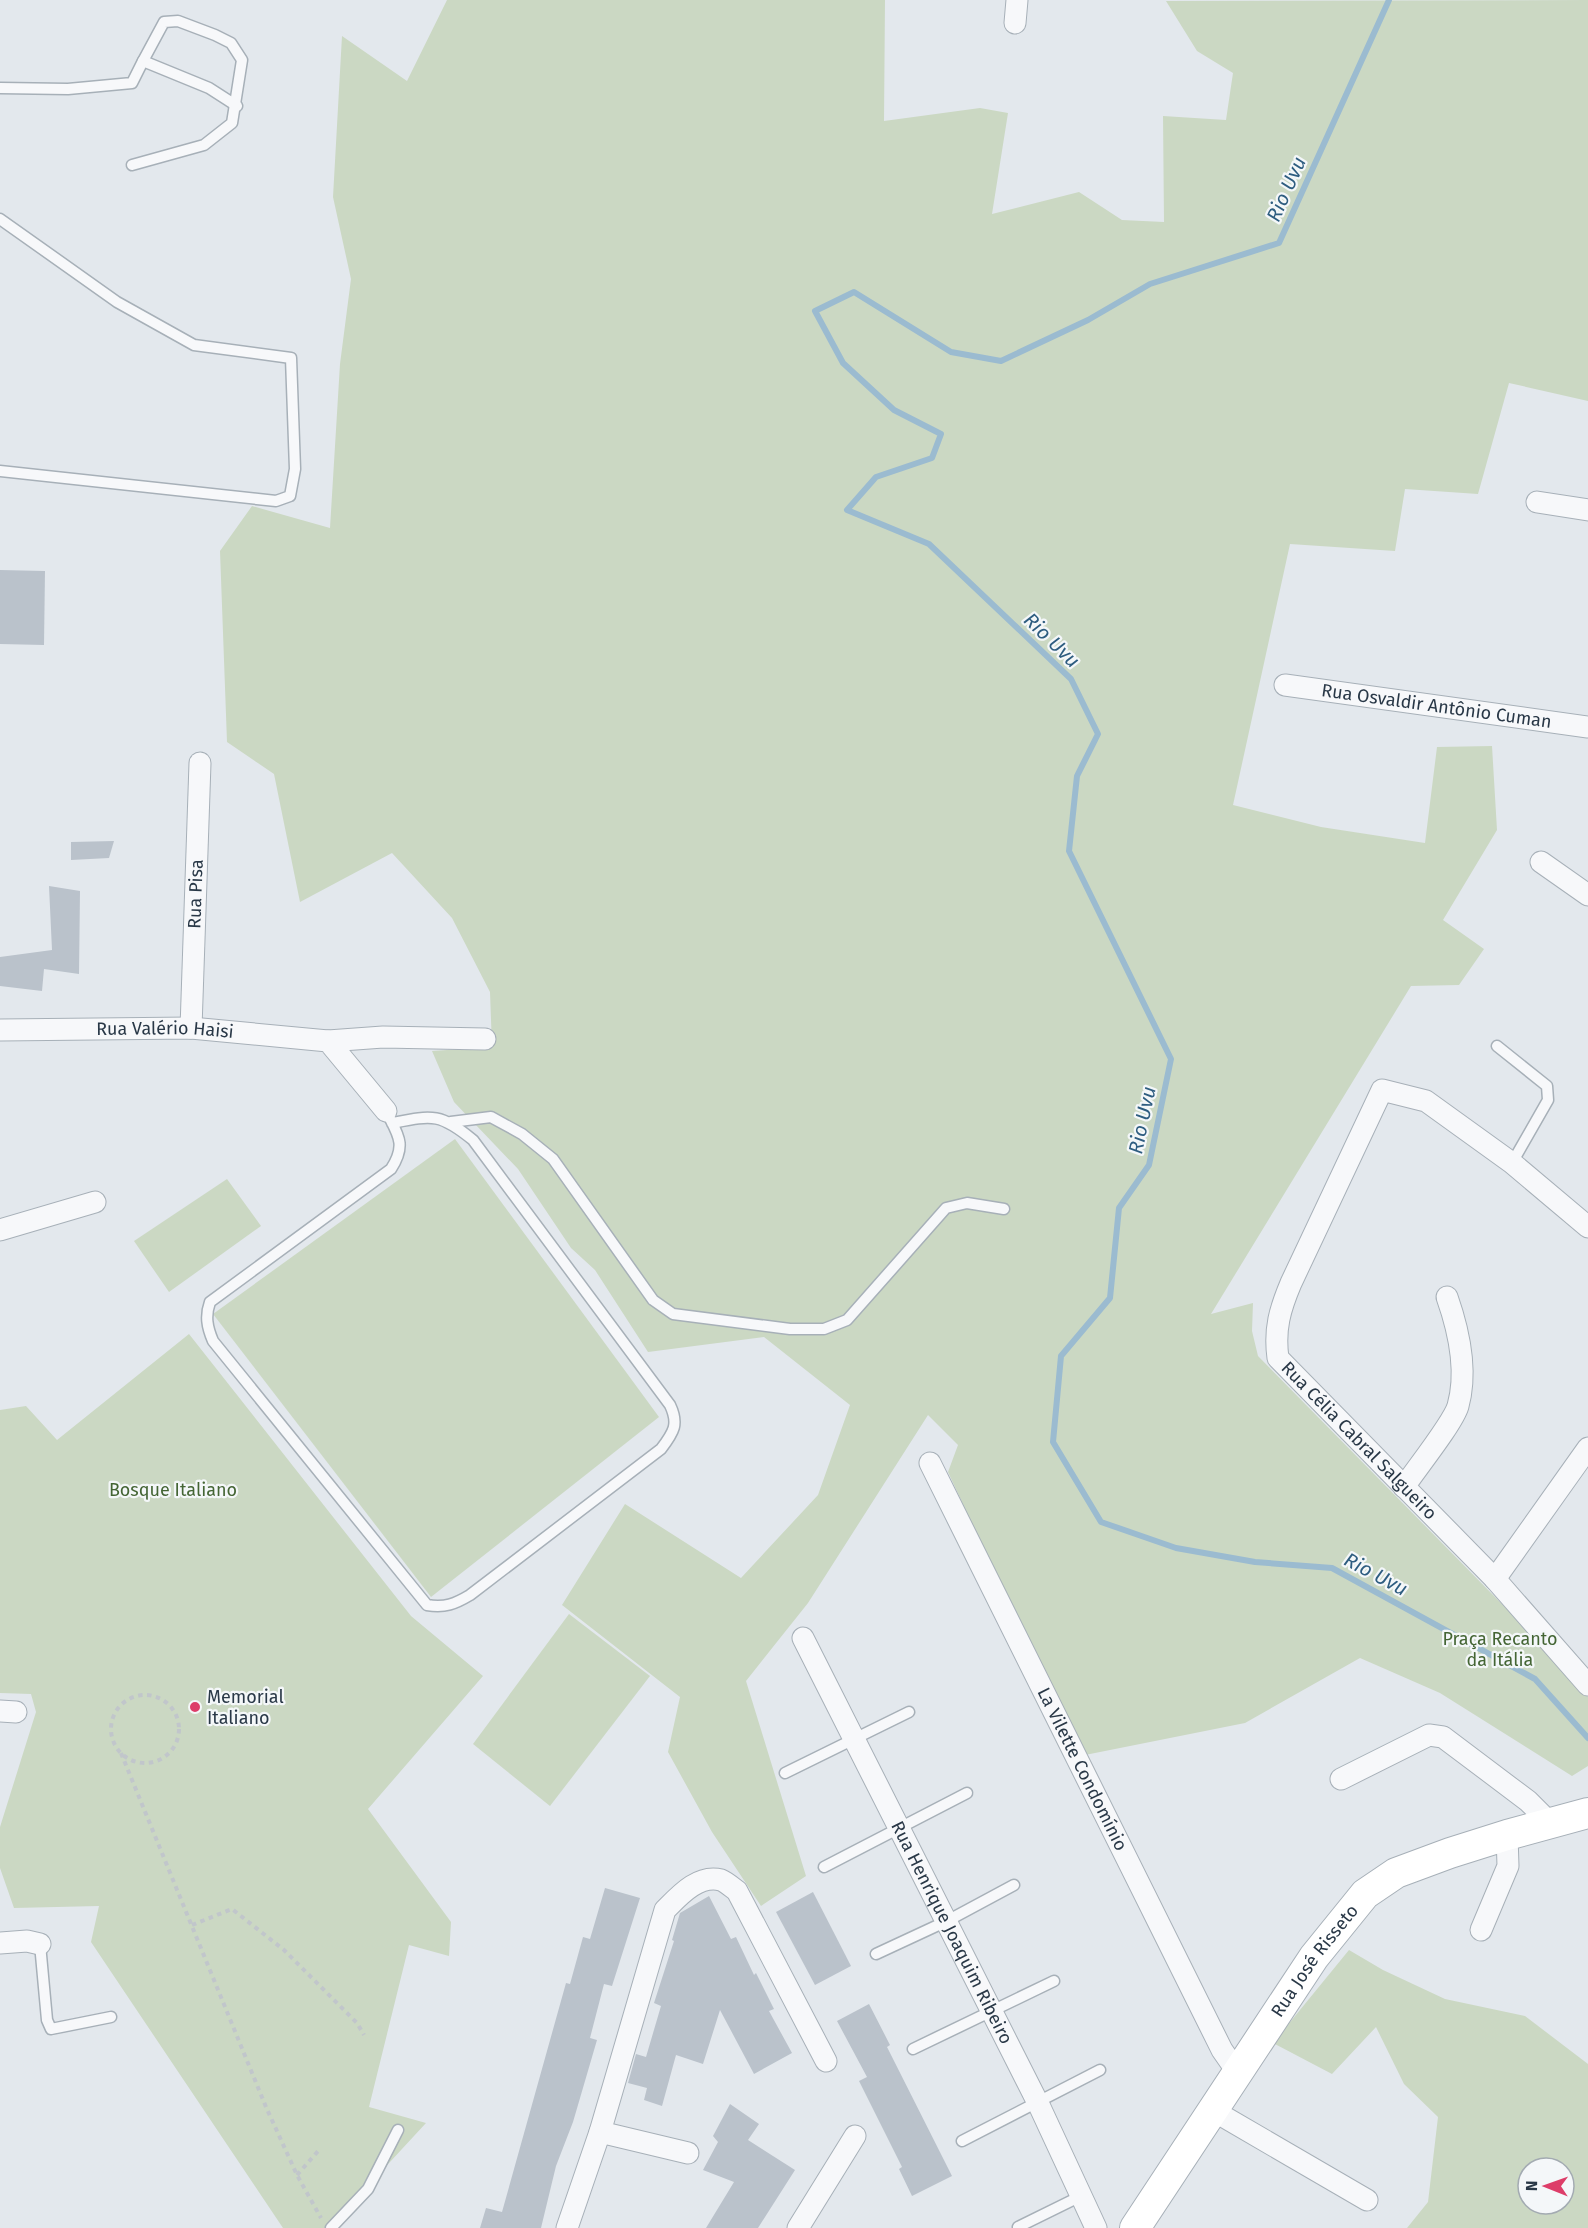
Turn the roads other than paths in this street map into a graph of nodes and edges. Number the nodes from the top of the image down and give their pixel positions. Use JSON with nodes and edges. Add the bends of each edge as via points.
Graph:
{"nodes":[{"id":1,"x":1017,"y":0,"type":"edge"},
{"id":2,"x":1015,"y":23,"type":"dead end"},
{"id":3,"x":143,"y":61,"type":"junction"},
{"id":4,"x":0,"y":88,"type":"edge"},
{"id":5,"x":237,"y":106,"type":"junction"},
{"id":6,"x":132,"y":165,"type":"dead end"},
{"id":7,"x":0,"y":219,"type":"edge"},
{"id":8,"x":0,"y":471,"type":"edge"},
{"id":9,"x":1537,"y":502,"type":"dead end"},
{"id":10,"x":1588,"y":510,"type":"edge"},
{"id":11,"x":1285,"y":685,"type":"dead end"},
{"id":12,"x":1588,"y":727,"type":"edge"},
{"id":13,"x":200,"y":763,"type":"dead end"},
{"id":14,"x":1540,"y":862,"type":"dead end"},
{"id":15,"x":1588,"y":895,"type":"edge"},
{"id":16,"x":191,"y":1028,"type":"junction"},
{"id":17,"x":0,"y":1030,"type":"edge"},
{"id":18,"x":485,"y":1039,"type":"dead end"},
{"id":19,"x":328,"y":1041,"type":"junction"},
{"id":20,"x":1497,"y":1046,"type":"dead end"},
{"id":21,"x":389,"y":1117,"type":"junction"},
{"id":22,"x":451,"y":1122,"type":"junction"},
{"id":23,"x":1512,"y":1163,"type":"junction"},
{"id":24,"x":95,"y":1202,"type":"dead end"},
{"id":25,"x":1004,"y":1209,"type":"dead end"},
{"id":26,"x":1588,"y":1227,"type":"edge"},
{"id":27,"x":0,"y":1230,"type":"edge"},
{"id":28,"x":1447,"y":1297,"type":"dead end"},
{"id":29,"x":1588,"y":1448,"type":"edge"},
{"id":30,"x":930,"y":1463,"type":"dead end"},
{"id":31,"x":1404,"y":1487,"type":"junction"},
{"id":32,"x":1496,"y":1579,"type":"junction"},
{"id":33,"x":803,"y":1638,"type":"dead end"},
{"id":34,"x":1588,"y":1685,"type":"edge"},
{"id":35,"x":909,"y":1712,"type":"dead end"},
{"id":36,"x":854,"y":1740,"type":"junction"},
{"id":37,"x":785,"y":1773,"type":"dead end"},
{"id":38,"x":1341,"y":1779,"type":"dead end"},
{"id":39,"x":967,"y":1793,"type":"dead end"},
{"id":40,"x":1588,"y":1813,"type":"edge"},
{"id":41,"x":1550,"y":1823,"type":"junction"},
{"id":42,"x":900,"y":1828,"type":"junction"},
{"id":43,"x":1507,"y":1835,"type":"junction"},
{"id":44,"x":824,"y":1867,"type":"dead end"},
{"id":45,"x":1014,"y":1885,"type":"dead end"},
{"id":46,"x":946,"y":1921,"type":"junction"},
{"id":47,"x":1481,"y":1930,"type":"dead end"},
{"id":48,"x":0,"y":1943,"type":"edge"},
{"id":49,"x":40,"y":1944,"type":"joint"},
{"id":50,"x":876,"y":1954,"type":"dead end"},
{"id":51,"x":1054,"y":1981,"type":"dead end"},
{"id":52,"x":991,"y":2011,"type":"junction"},
{"id":53,"x":111,"y":2017,"type":"dead end"},
{"id":54,"x":914,"y":2049,"type":"dead end"},
{"id":55,"x":826,"y":2061,"type":"dead end"},
{"id":56,"x":1100,"y":2070,"type":"dead end"},
{"id":57,"x":1238,"y":2073,"type":"junction"},
{"id":58,"x":1038,"y":2103,"type":"junction"},
{"id":59,"x":1214,"y":2111,"type":"junction"},
{"id":60,"x":398,"y":2130,"type":"dead end"},
{"id":61,"x":600,"y":2132,"type":"junction"},
{"id":62,"x":855,"y":2136,"type":"dead end"},
{"id":63,"x":962,"y":2141,"type":"dead end"},
{"id":64,"x":688,"y":2153,"type":"dead end"},
{"id":65,"x":1079,"y":2197,"type":"junction"},
{"id":66,"x":1367,"y":2200,"type":"dead end"},
{"id":67,"x":1018,"y":2227,"type":"edge"},
{"id":68,"x":330,"y":2228,"type":"edge"},
{"id":69,"x":567,"y":2228,"type":"edge"},
{"id":70,"x":798,"y":2228,"type":"edge"},
{"id":71,"x":1096,"y":2228,"type":"edge"},
{"id":72,"x":1135,"y":2228,"type":"edge"}],
"edges":[{"from":1,"to":2,"type":"street"},
{"from":3,"to":4,"type":"lane","via":[[132,83],[68,89]]},
{"from":3,"to":5,"type":"lane","via":[[209,88]]},
{"from":3,"to":5,"type":"lane","via":[[164,22],[178,21],[231,43],[242,60]]},
{"from":5,"to":6,"type":"lane","via":[[232,123],[204,145]]},
{"from":7,"to":8,"type":"lane","via":[[117,302],[194,345],[291,358],[295,469],[290,496],[276,501]]},
{"from":9,"to":10,"type":"street"},
{"from":11,"to":12,"type":"street","name":"Rua Osvaldir Antônio Cuman"},
{"from":13,"to":16,"type":"street","name":"Rua Pisa"},
{"from":14,"to":15,"type":"street"},
{"from":16,"to":17,"type":"street","name":"Rua Valério Haisi"},
{"from":16,"to":19,"type":"street","name":"Rua Valério Haisi"},
{"from":18,"to":19,"type":"street","name":"Rua Valério Haisi","via":[[383,1037]]},
{"from":19,"to":21,"type":"street"},
{"from":20,"to":23,"type":"lane","via":[[1547,1086],[1548,1100]]},
{"from":21,"to":22,"type":"lane"},
{"from":21,"to":22,"type":"lane","via":[[401,1143],[400,1155],[391,1169],[210,1302],[207,1326],[213,1341],[427,1605],[438,1607],[453,1605],[470,1595],[661,1449],[675,1431],[676,1418],[473,1140]]},
{"from":22,"to":25,"type":"lane","via":[[491,1117],[522,1134],[553,1159],[653,1300],[673,1314],[790,1329],[824,1329],[847,1320],[946,1208],[967,1203]]},
{"from":23,"to":26,"type":"street"},
{"from":23,"to":31,"type":"street","name":"Rua Célia Cabral Salgueiro","via":[[1426,1101],[1382,1090],[1278,1315],[1278,1358]]},
{"from":24,"to":27,"type":"street"},
{"from":28,"to":31,"type":"street","via":[[1459,1329],[1461,1387],[1457,1408]]},
{"from":29,"to":32,"type":"street"},
{"from":30,"to":57,"type":"street","name":"La Vilette Condomínio","via":[[1222,2050]]},
{"from":31,"to":32,"type":"street","name":"Rua Célia Cabral Salgueiro"},
{"from":32,"to":34,"type":"street","name":"Rua Célia Cabral Salgueiro"},
{"from":33,"to":36,"type":"street","name":"Rua Henrique Joaquim Ribeiro"},
{"from":35,"to":36,"type":"lane"},
{"from":36,"to":37,"type":"lane"},
{"from":36,"to":42,"type":"street","name":"Rua Henrique Joaquim Ribeiro"},
{"from":38,"to":41,"type":"street","via":[[1429,1736],[1443,1737],[1528,1801]]},
{"from":39,"to":42,"type":"lane"},
{"from":40,"to":41,"type":"main road","name":"Rua José Risseto"},
{"from":41,"to":43,"type":"main road","name":"Rua José Risseto"},
{"from":42,"to":44,"type":"lane"},
{"from":42,"to":46,"type":"street","name":"Rua Henrique Joaquim Ribeiro"},
{"from":43,"to":47,"type":"street","via":[[1508,1866]]},
{"from":43,"to":57,"type":"main road","name":"Rua José Risseto","via":[[1396,1873],[1365,1894],[1314,1957]]},
{"from":45,"to":46,"type":"lane"},
{"from":46,"to":50,"type":"lane"},
{"from":46,"to":52,"type":"street","name":"Rua Henrique Joaquim Ribeiro"},
{"from":48,"to":49,"type":"street"},
{"from":49,"to":53,"type":"lane","via":[[51,2029]]},
{"from":51,"to":52,"type":"lane"},
{"from":52,"to":54,"type":"lane"},
{"from":52,"to":58,"type":"street","name":"Rua Henrique Joaquim Ribeiro"},
{"from":55,"to":61,"type":"street","via":[[737,1891],[721,1880],[702,1881],[665,1910]]},
{"from":56,"to":58,"type":"lane"},
{"from":57,"to":59,"type":"main road","name":"Rua José Risseto"},
{"from":58,"to":63,"type":"lane"},
{"from":58,"to":65,"type":"street","name":"Rua Henrique Joaquim Ribeiro"},
{"from":59,"to":66,"type":"street"},
{"from":59,"to":72,"type":"main road","name":"Rua José Risseto"},
{"from":60,"to":68,"type":"lane","via":[[368,2189]]},
{"from":61,"to":64,"type":"street"},
{"from":61,"to":69,"type":"street"},
{"from":62,"to":70,"type":"street"},
{"from":65,"to":67,"type":"lane"},
{"from":65,"to":71,"type":"street","name":"Rua Henrique Joaquim Ribeiro"}]}
